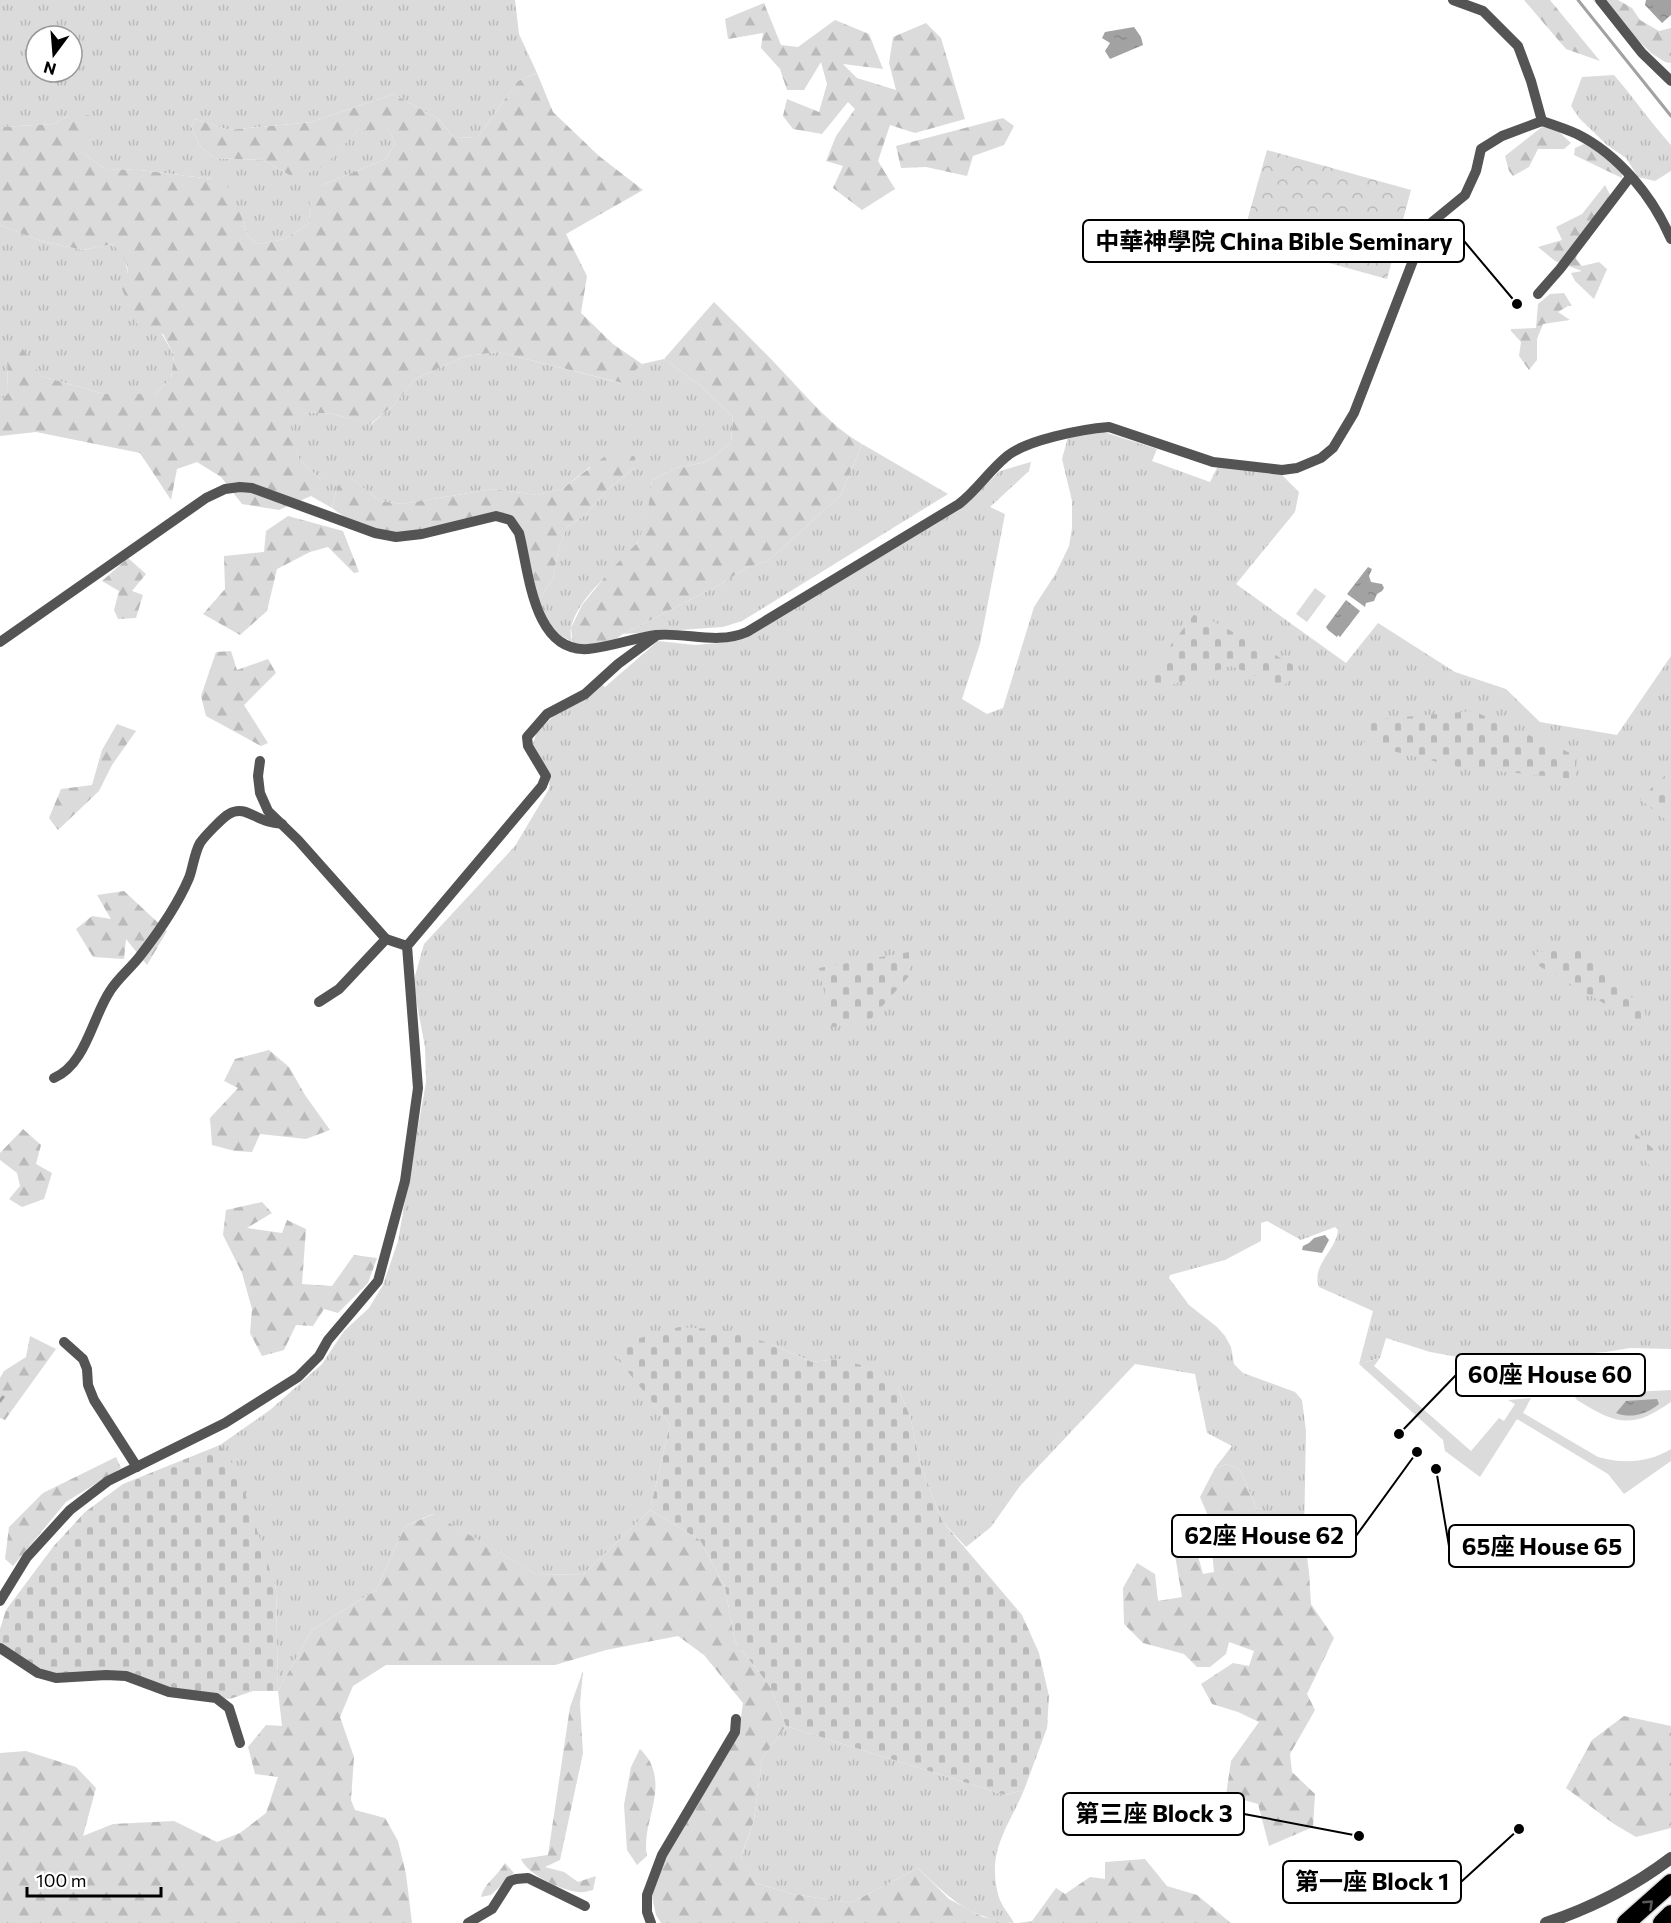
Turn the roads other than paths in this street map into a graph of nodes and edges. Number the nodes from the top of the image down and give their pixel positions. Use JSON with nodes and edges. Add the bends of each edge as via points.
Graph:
{"nodes":[{"id":1,"x":1453,"y":0,"type":"edge"},
{"id":2,"x":1600,"y":0,"type":"edge"},
{"id":3,"x":1671,"y":81,"type":"edge"},
{"id":4,"x":1542,"y":121,"type":"junction"},
{"id":5,"x":1630,"y":177,"type":"junction"},
{"id":6,"x":1671,"y":239,"type":"edge"},
{"id":7,"x":1538,"y":294,"type":"dead end"},
{"id":8,"x":656,"y":635,"type":"junction"},
{"id":9,"x":0,"y":642,"type":"edge"},
{"id":10,"x":260,"y":760,"type":"dead end"},
{"id":11,"x":282,"y":824,"type":"junction"},
{"id":12,"x":386,"y":939,"type":"junction"},
{"id":13,"x":407,"y":946,"type":"junction"},
{"id":14,"x":319,"y":1002,"type":"dead end"},
{"id":15,"x":54,"y":1078,"type":"dead end"},
{"id":16,"x":64,"y":1342,"type":"dead end"},
{"id":17,"x":136,"y":1467,"type":"junction"},
{"id":18,"x":0,"y":1601,"type":"edge"},
{"id":19,"x":0,"y":1648,"type":"edge"},
{"id":20,"x":736,"y":1719,"type":"dead end"},
{"id":21,"x":240,"y":1743,"type":"dead end"},
{"id":22,"x":1671,"y":1858,"type":"edge"},
{"id":23,"x":1671,"y":1883,"type":"edge"},
{"id":24,"x":585,"y":1906,"type":"dead end"},
{"id":25,"x":1671,"y":1914,"type":"edge"},
{"id":26,"x":468,"y":1923,"type":"edge"},
{"id":27,"x":651,"y":1923,"type":"edge"},
{"id":28,"x":1546,"y":1923,"type":"edge"},
{"id":29,"x":1626,"y":1923,"type":"edge"},
{"id":30,"x":1662,"y":1923,"type":"edge"}],
"edges":[{"from":1,"to":4,"type":"street","via":[[1483,11],[1518,46]]},
{"from":2,"to":3,"type":"street","via":[[1642,53]]},
{"from":4,"to":5,"type":"street","via":[[1587,140]]},
{"from":4,"to":8,"type":"street","via":[[1481,148],[1465,195],[1426,227],[1354,413],[1333,448],[1321,458],[1282,470],[1213,462],[1109,427],[1031,444],[1003,459],[959,504],[754,629],[722,639]]},
{"from":5,"to":6,"type":"street","via":[[1650,200]]},
{"from":5,"to":7,"type":"street"},
{"from":8,"to":9,"type":"street","via":[[586,650],[558,641],[536,605],[517,529],[502,517],[396,537],[375,533],[269,493],[240,487],[206,498]]},
{"from":8,"to":13,"type":"street","via":[[585,694],[547,714],[526,737],[546,776],[542,786]]},
{"from":10,"to":11,"type":"street","via":[[260,794],[268,811]]},
{"from":11,"to":12,"type":"street"},
{"from":11,"to":15,"type":"street","via":[[237,811],[229,814],[201,843],[188,880],[163,926],[110,990],[73,1062]]},
{"from":12,"to":13,"type":"street"},
{"from":12,"to":14,"type":"street","via":[[339,990]]},
{"from":13,"to":17,"type":"street","via":[[418,1088],[405,1181],[378,1281],[298,1377],[225,1423]]},
{"from":16,"to":17,"type":"street","via":[[83,1359],[94,1400]]},
{"from":17,"to":18,"type":"street","via":[[108,1481],[70,1510],[27,1557]]},
{"from":19,"to":21,"type":"street","via":[[38,1673],[56,1677],[126,1676],[170,1692],[216,1698],[229,1708]]},
{"from":20,"to":27,"type":"street","via":[[735,1732],[662,1855],[647,1895]]},
{"from":22,"to":28,"type":"street","via":[[1610,1896]]},
{"from":29,"to":23,"type":"highway","one_way":true},
{"from":24,"to":26,"type":"street","via":[[528,1878],[516,1879],[510,1881],[492,1909]]},
{"from":25,"to":30,"type":"highway"}]}
